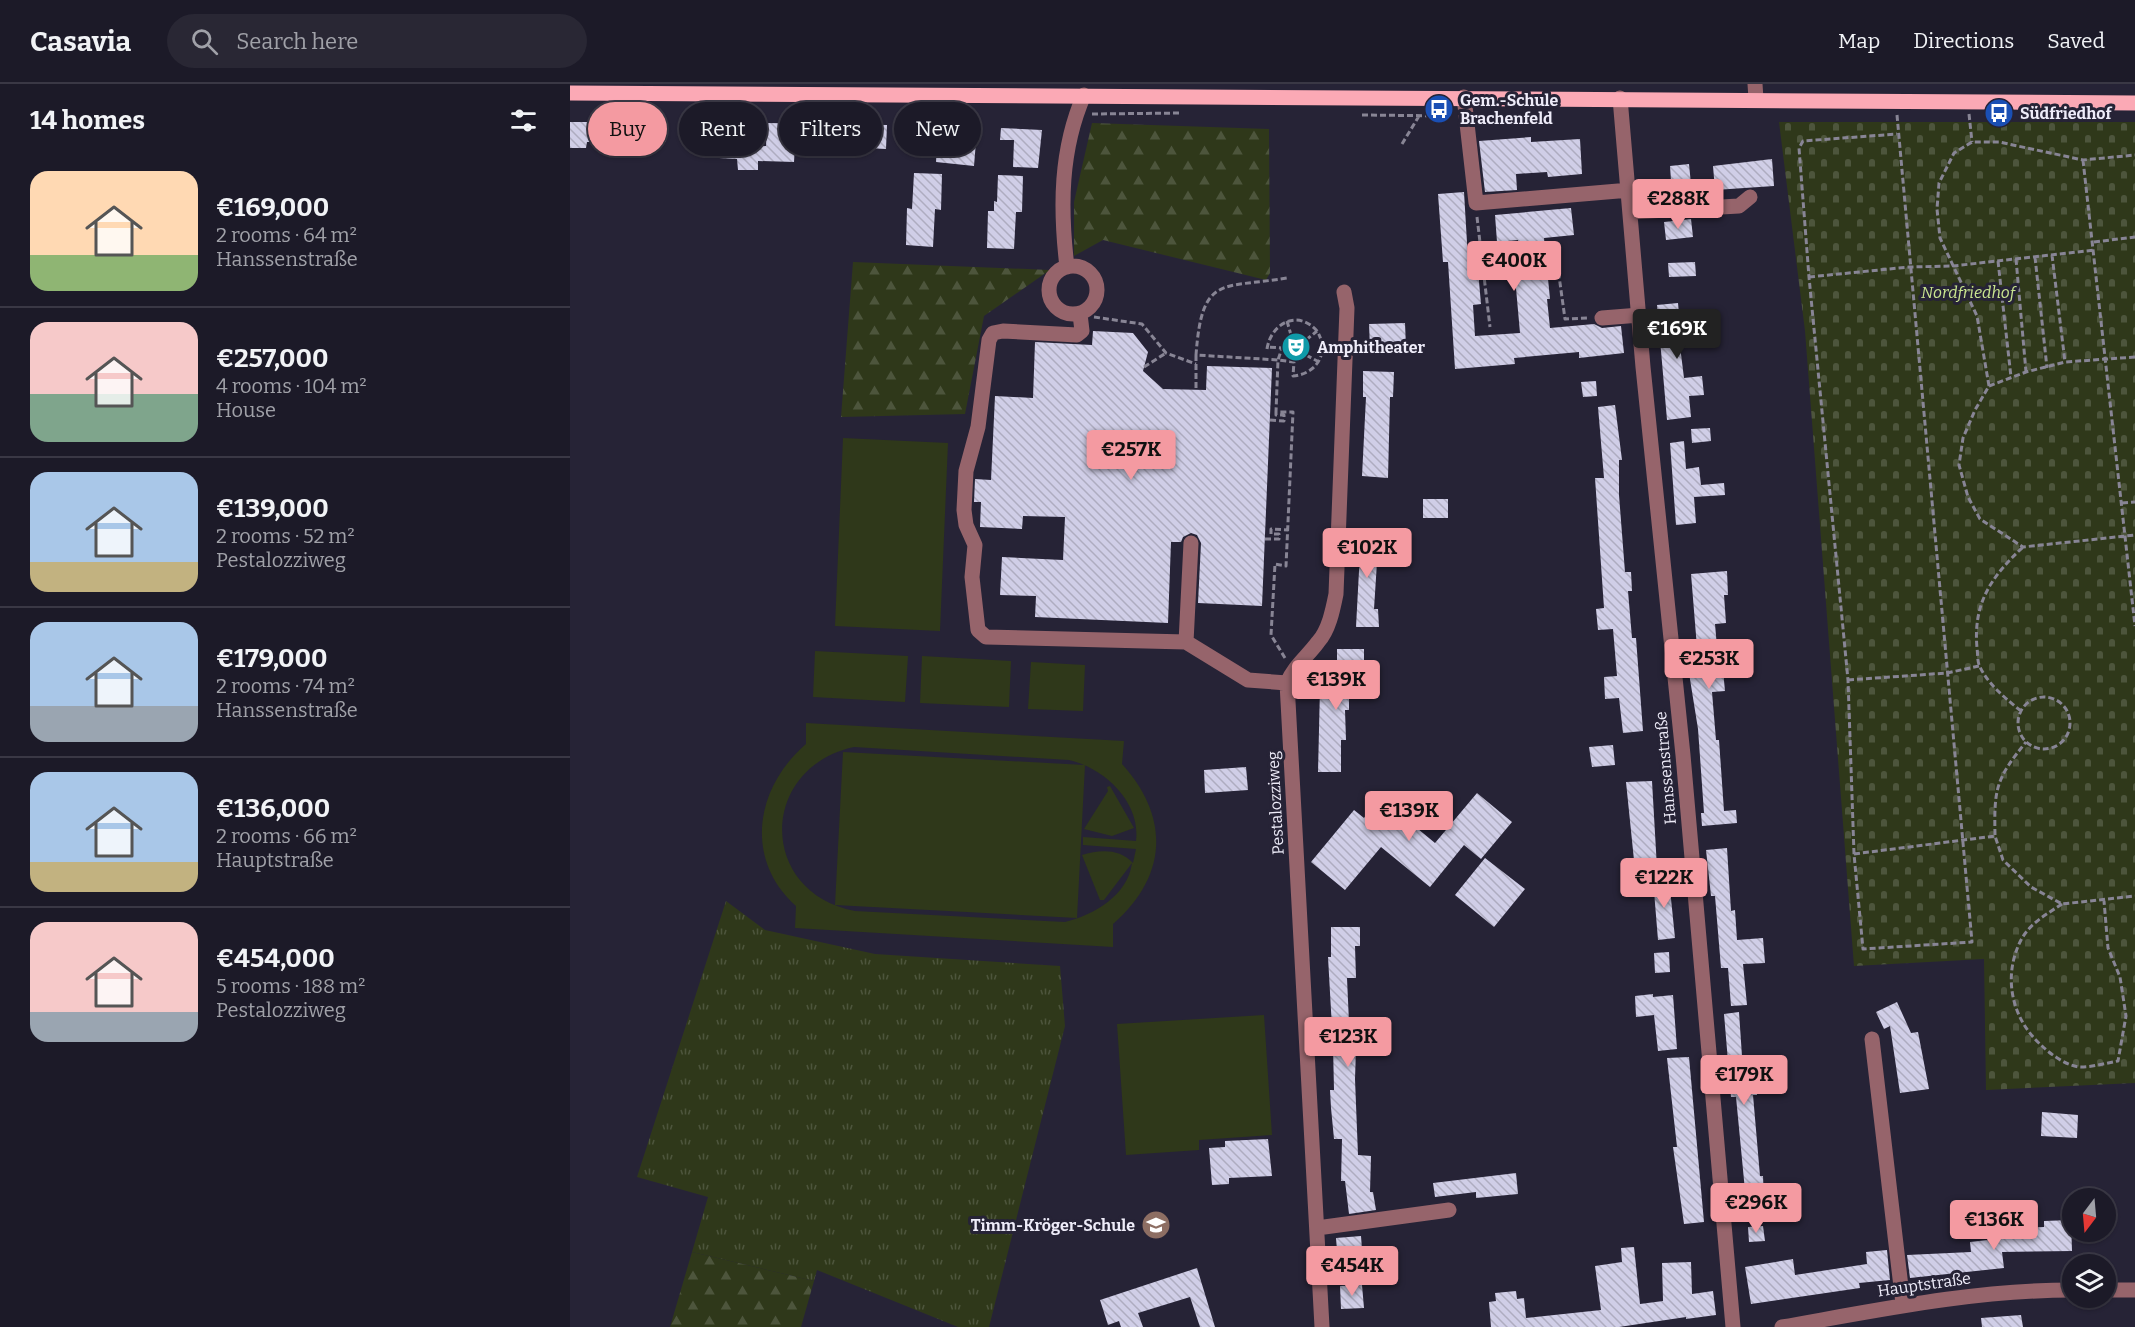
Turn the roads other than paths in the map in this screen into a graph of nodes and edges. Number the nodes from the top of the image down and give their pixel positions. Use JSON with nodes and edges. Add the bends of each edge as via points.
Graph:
{"nodes":[{"id":1,"x":578,"y":90,"type":"edge"},
{"id":2,"x":1756,"y":91,"type":"edge"},
{"id":3,"x":1084,"y":95,"type":"junction"},
{"id":4,"x":1464,"y":97,"type":"junction"},
{"id":5,"x":1620,"y":98,"type":"junction"},
{"id":6,"x":2135,"y":103,"type":"edge"},
{"id":7,"x":1630,"y":190,"type":"junction"},
{"id":8,"x":1750,"y":197,"type":"dead end"},
{"id":9,"x":1631,"y":212,"type":"junction"},
{"id":10,"x":1067,"y":267,"type":"junction"},
{"id":11,"x":1344,"y":292,"type":"dead end"},
{"id":12,"x":1080,"y":314,"type":"junction"},
{"id":13,"x":1640,"y":315,"type":"junction"},
{"id":14,"x":1602,"y":318,"type":"road end"},
{"id":15,"x":1191,"y":543,"type":"dead end"},
{"id":16,"x":1186,"y":642,"type":"junction"},
{"id":17,"x":1290,"y":676,"type":"junction"},
{"id":18,"x":1872,"y":1039,"type":"dead end"},
{"id":19,"x":1449,"y":1210,"type":"dead end"},
{"id":20,"x":1317,"y":1228,"type":"junction"},
{"id":21,"x":2062,"y":1290,"type":"edge"},
{"id":22,"x":2116,"y":1290,"type":"edge"},
{"id":23,"x":2135,"y":1290,"type":"edge"},
{"id":24,"x":1903,"y":1304,"type":"junction"},
{"id":25,"x":1792,"y":1326,"type":"edge"},
{"id":26,"x":1318,"y":1327,"type":"edge"},
{"id":27,"x":1732,"y":1327,"type":"edge"}],
"edges":[{"from":1,"to":3,"type":"main road"},
{"from":2,"to":5,"type":"main road"},
{"from":2,"to":6,"type":"main road","via":[[1898,102]]},
{"from":3,"to":4,"type":"main road"},
{"from":3,"to":10,"type":"street","via":[[1064,160]]},
{"from":4,"to":5,"type":"main road"},
{"from":4,"to":7,"type":"street","via":[[1476,203]]},
{"from":5,"to":7,"type":"street","name":"Hanssenstraße"},
{"from":7,"to":9,"type":"street","name":"Hanssenstraße"},
{"from":8,"to":9,"type":"street","via":[[1739,206]]},
{"from":9,"to":13,"type":"street","name":"Hanssenstraße"},
{"from":10,"to":12,"type":"street","via":[[1079,267],[1091,274],[1098,290],[1091,307]]},
{"from":10,"to":12,"type":"street","via":[[1054,275],[1049,290],[1055,306],[1067,314]]},
{"from":11,"to":17,"type":"street","via":[[1347,308],[1336,594],[1321,640]]},
{"from":12,"to":16,"type":"street","via":[[1082,331],[1077,335],[1003,331],[993,333],[989,340],[978,427],[966,471],[964,510],[975,545],[972,577],[978,630],[986,637]]},
{"from":13,"to":14,"type":"street"},
{"from":13,"to":27,"type":"street","name":"Hanssenstraße"},
{"from":15,"to":16,"type":"street"},
{"from":16,"to":17,"type":"street","via":[[1248,680]]},
{"from":17,"to":20,"type":"street","name":"Pestalozziweg"},
{"from":18,"to":24,"type":"street"},
{"from":19,"to":20,"type":"street"},
{"from":20,"to":26,"type":"street","name":"Pestalozziweg"},
{"from":21,"to":24,"type":"street","name":"Hauptstraße","via":[[1991,1292]]},
{"from":22,"to":23,"type":"street"},
{"from":24,"to":25,"type":"street","name":"Hauptstraße"}]}
